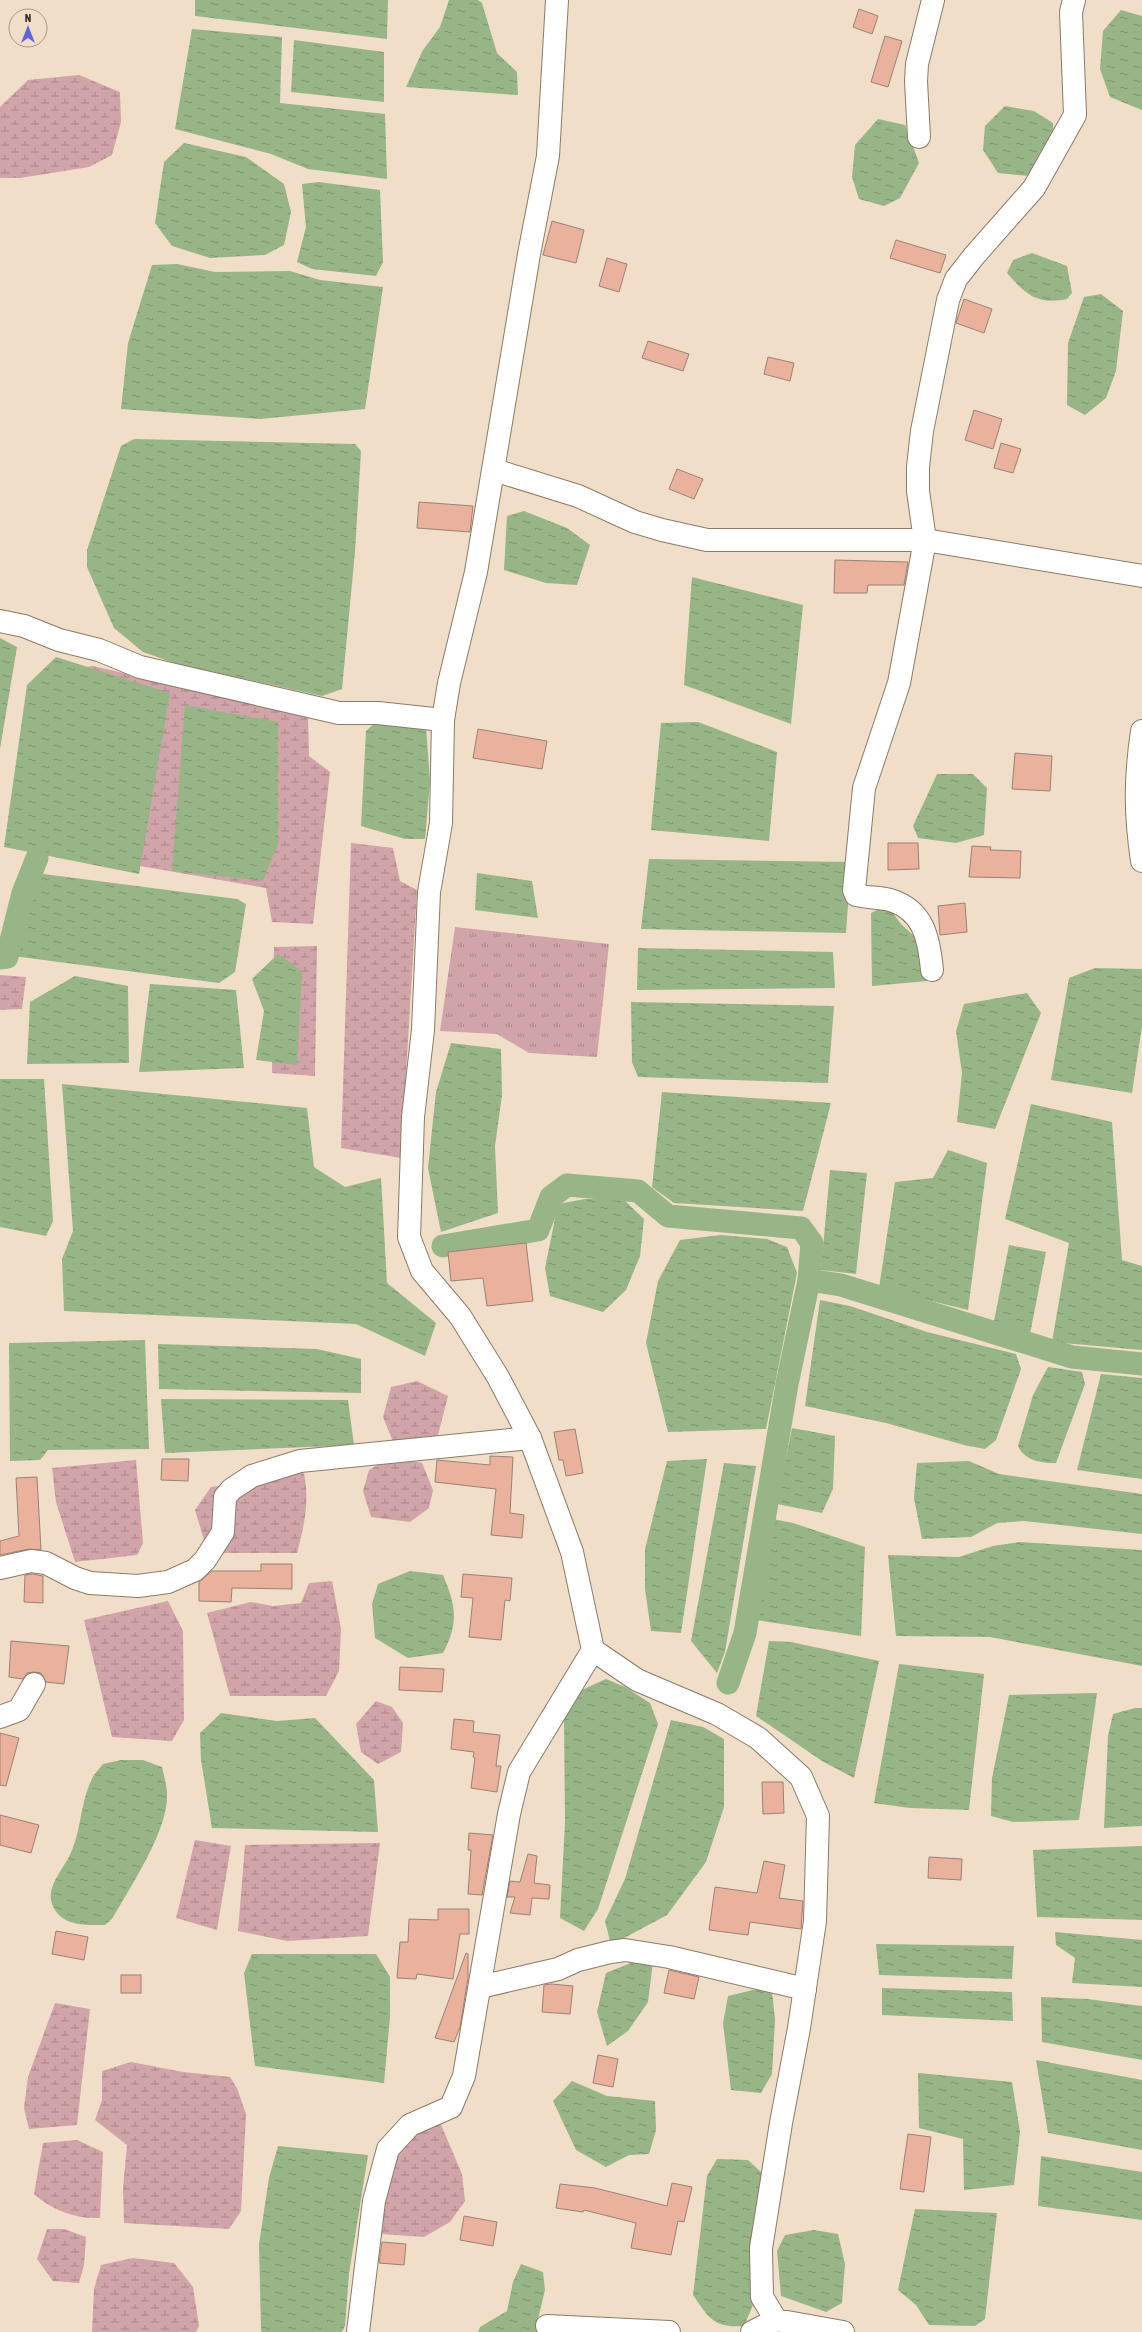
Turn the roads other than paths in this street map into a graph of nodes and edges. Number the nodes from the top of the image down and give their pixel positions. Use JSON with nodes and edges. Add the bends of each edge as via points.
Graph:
{"nodes":[{"id":1,"x":557,"y":0,"type":"edge"},
{"id":2,"x":933,"y":0,"type":"edge"},
{"id":3,"x":1074,"y":0,"type":"edge"},
{"id":4,"x":918,"y":137,"type":"dead end"},
{"id":5,"x":494,"y":470,"type":"junction"},
{"id":6,"x":925,"y":540,"type":"junction"},
{"id":7,"x":1142,"y":576,"type":"edge"},
{"id":8,"x":0,"y":621,"type":"edge"},
{"id":9,"x":443,"y":720,"type":"junction"},
{"id":10,"x":1142,"y":731,"type":"edge"},
{"id":11,"x":1142,"y":861,"type":"edge"},
{"id":12,"x":932,"y":970,"type":"dead end"},
{"id":13,"x":530,"y":1438,"type":"junction"},
{"id":14,"x":0,"y":1568,"type":"edge"},
{"id":15,"x":593,"y":1650,"type":"junction"},
{"id":16,"x":34,"y":1684,"type":"dead end"},
{"id":17,"x":0,"y":1717,"type":"edge"},
{"id":18,"x":480,"y":1986,"type":"junction"},
{"id":19,"x":805,"y":1989,"type":"junction"},
{"id":20,"x":776,"y":2320,"type":"junction"},
{"id":21,"x":547,"y":2326,"type":"dead end"},
{"id":22,"x":358,"y":2332,"type":"edge"},
{"id":23,"x":669,"y":2332,"type":"edge"},
{"id":24,"x":753,"y":2332,"type":"edge"},
{"id":25,"x":843,"y":2332,"type":"edge"}],
"edges":[{"from":1,"to":5,"type":"street","via":[[548,156],[529,254]]},
{"from":2,"to":4,"type":"street","via":[[917,64]]},
{"from":3,"to":6,"type":"street","via":[[1071,12],[1075,115],[1034,188],[956,279],[948,300],[922,431],[918,467],[918,491]]},
{"from":5,"to":6,"type":"street","via":[[578,496],[635,522],[707,540]]},
{"from":5,"to":9,"type":"street","via":[[476,572],[449,683]]},
{"from":6,"to":7,"type":"street"},
{"from":6,"to":12,"type":"street","via":[[899,683],[864,788],[854,884],[856,895],[892,901],[916,914],[926,932]]},
{"from":8,"to":9,"type":"street","via":[[99,650],[140,667],[339,713],[378,713]]},
{"from":9,"to":13,"type":"street","via":[[441,823],[429,892],[423,1030],[413,1117],[409,1237],[422,1271],[460,1316],[498,1376]]},
{"from":10,"to":11,"type":"street","via":[[1136,775],[1137,827]]},
{"from":13,"to":14,"type":"street","via":[[300,1461],[252,1476],[232,1489],[225,1497],[223,1532],[205,1560],[194,1570],[168,1582],[138,1586],[90,1583],[46,1563],[31,1561]]},
{"from":13,"to":15,"type":"street","via":[[572,1552]]},
{"from":15,"to":18,"type":"street","via":[[520,1772],[509,1814]]},
{"from":15,"to":19,"type":"street","via":[[637,1680],[718,1714],[758,1738],[801,1777],[818,1816],[815,1921]]},
{"from":16,"to":17,"type":"street","via":[[19,1710]]},
{"from":18,"to":19,"type":"street","via":[[558,1969],[578,1960],[625,1950],[669,1957]]},
{"from":18,"to":22,"type":"street","via":[[464,2076],[451,2107],[410,2125],[388,2149],[374,2201]]},
{"from":19,"to":20,"type":"street","via":[[761,2248],[762,2297]]},
{"from":20,"to":24,"type":"street"},
{"from":20,"to":25,"type":"street"},
{"from":21,"to":23,"type":"street"}]}
